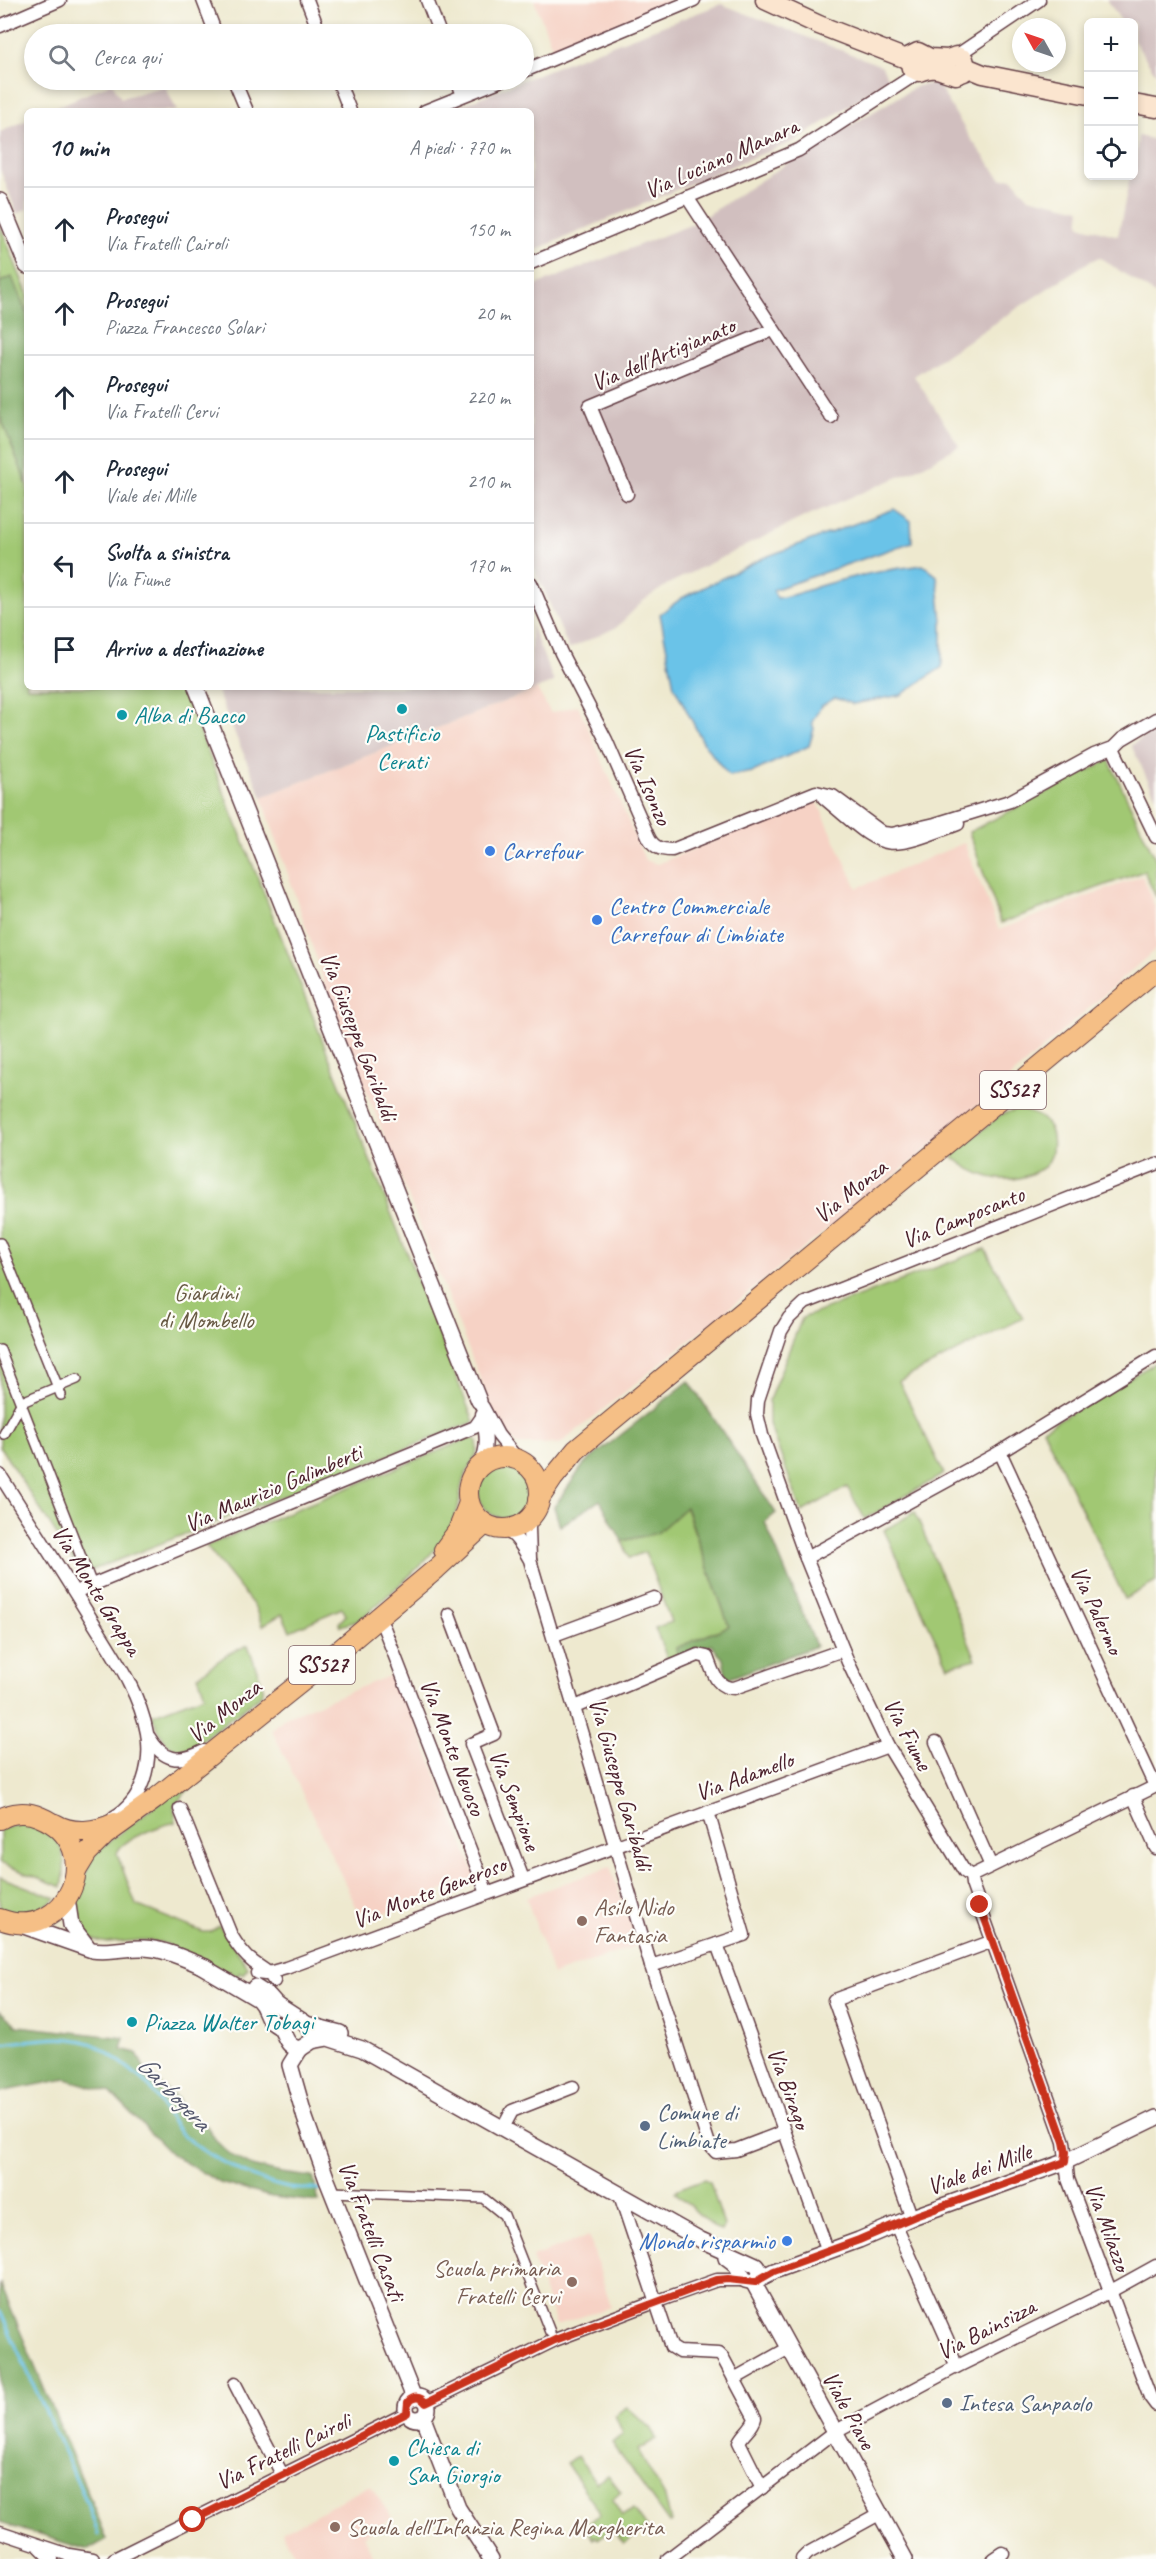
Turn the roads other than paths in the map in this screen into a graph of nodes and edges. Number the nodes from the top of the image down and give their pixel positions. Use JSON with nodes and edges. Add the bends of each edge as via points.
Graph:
{"nodes":[{"id":1,"x":60,"y":0,"type":"edge"},
{"id":2,"x":203,"y":0,"type":"edge"},
{"id":3,"x":307,"y":0,"type":"edge"},
{"id":4,"x":427,"y":0,"type":"edge"},
{"id":5,"x":694,"y":0,"type":"edge"},
{"id":6,"x":765,"y":0,"type":"edge"},
{"id":7,"x":1039,"y":0,"type":"edge"},
{"id":8,"x":212,"y":24,"type":"edge"},
{"id":9,"x":316,"y":24,"type":"edge"},
{"id":10,"x":436,"y":24,"type":"edge"},
{"id":11,"x":0,"y":26,"type":"edge"},
{"id":12,"x":961,"y":62,"type":"junction"},
{"id":13,"x":534,"y":66,"type":"edge"},
{"id":14,"x":914,"y":66,"type":"junction"},
{"id":15,"x":238,"y":90,"type":"edge"},
{"id":16,"x":342,"y":90,"type":"edge"},
{"id":17,"x":461,"y":90,"type":"edge"},
{"id":18,"x":478,"y":90,"type":"edge"},
{"id":19,"x":1084,"y":94,"type":"edge"},
{"id":20,"x":463,"y":96,"type":"junction"},
{"id":21,"x":1138,"y":105,"type":"edge"},
{"id":22,"x":246,"y":108,"type":"edge"},
{"id":23,"x":349,"y":108,"type":"edge"},
{"id":24,"x":433,"y":108,"type":"edge"},
{"id":25,"x":1156,"y":108,"type":"edge"},
{"id":26,"x":687,"y":197,"type":"junction"},
{"id":27,"x":0,"y":201,"type":"edge"},
{"id":28,"x":24,"y":259,"type":"edge"},
{"id":29,"x":534,"y":262,"type":"edge"},
{"id":30,"x":773,"y":330,"type":"junction"},
{"id":31,"x":831,"y":417,"type":"dead end"},
{"id":32,"x":627,"y":494,"type":"dead end"},
{"id":33,"x":534,"y":590,"type":"edge"},
{"id":34,"x":197,"y":690,"type":"edge"},
{"id":35,"x":1156,"y":719,"type":"edge"},
{"id":36,"x":1113,"y":748,"type":"junction"},
{"id":37,"x":1156,"y":837,"type":"edge"},
{"id":38,"x":1156,"y":970,"type":"edge"},
{"id":39,"x":1156,"y":1164,"type":"edge"},
{"id":40,"x":0,"y":1243,"type":"edge"},
{"id":41,"x":789,"y":1318,"type":"joint"},
{"id":42,"x":0,"y":1350,"type":"edge"},
{"id":43,"x":1156,"y":1356,"type":"edge"},
{"id":44,"x":77,"y":1379,"type":"dead end"},
{"id":45,"x":59,"y":1391,"type":"junction"},
{"id":46,"x":479,"y":1401,"type":"junction"},
{"id":47,"x":22,"y":1402,"type":"junction"},
{"id":48,"x":482,"y":1417,"type":"junction"},
{"id":49,"x":4,"y":1434,"type":"dead end"},
{"id":50,"x":576,"y":1450,"type":"junction"},
{"id":51,"x":1000,"y":1452,"type":"junction"},
{"id":52,"x":523,"y":1463,"type":"junction"},
{"id":53,"x":479,"y":1467,"type":"junction"},
{"id":54,"x":0,"y":1475,"type":"edge"},
{"id":55,"x":469,"y":1503,"type":"junction"},
{"id":56,"x":535,"y":1508,"type":"junction"},
{"id":57,"x":494,"y":1526,"type":"junction"},
{"id":58,"x":806,"y":1558,"type":"junction"},
{"id":59,"x":530,"y":1560,"type":"junction"},
{"id":60,"x":92,"y":1584,"type":"junction"},
{"id":61,"x":75,"y":1592,"type":"junction"},
{"id":62,"x":402,"y":1597,"type":"junction"},
{"id":63,"x":654,"y":1598,"type":"dead end"},
{"id":64,"x":449,"y":1614,"type":"dead end"},
{"id":65,"x":377,"y":1617,"type":"junction"},
{"id":66,"x":554,"y":1635,"type":"junction"},
{"id":67,"x":843,"y":1650,"type":"junction"},
{"id":68,"x":575,"y":1707,"type":"junction"},
{"id":69,"x":241,"y":1731,"type":"junction"},
{"id":70,"x":147,"y":1733,"type":"junction"},
{"id":71,"x":936,"y":1742,"type":"dead end"},
{"id":72,"x":888,"y":1746,"type":"junction"},
{"id":73,"x":1156,"y":1786,"type":"edge"},
{"id":74,"x":1133,"y":1797,"type":"junction"},
{"id":75,"x":180,"y":1809,"type":"dead end"},
{"id":76,"x":708,"y":1812,"type":"junction"},
{"id":77,"x":131,"y":1815,"type":"junction"},
{"id":78,"x":0,"y":1819,"type":"edge"},
{"id":79,"x":50,"y":1821,"type":"junction"},
{"id":80,"x":92,"y":1830,"type":"junction"},
{"id":81,"x":615,"y":1846,"type":"junction"},
{"id":82,"x":1156,"y":1848,"type":"edge"},
{"id":83,"x":991,"y":1866,"type":"junction"},
{"id":84,"x":76,"y":1871,"type":"junction"},
{"id":85,"x":971,"y":1876,"type":"junction"},
{"id":86,"x":522,"y":1879,"type":"junction"},
{"id":87,"x":487,"y":1893,"type":"junction"},
{"id":88,"x":67,"y":1898,"type":"junction"},
{"id":89,"x":8,"y":1921,"type":"edge"},
{"id":90,"x":993,"y":1941,"type":"junction"},
{"id":91,"x":717,"y":1944,"type":"junction"},
{"id":92,"x":92,"y":1950,"type":"junction"},
{"id":93,"x":200,"y":1965,"type":"junction"},
{"id":94,"x":651,"y":1966,"type":"junction"},
{"id":95,"x":260,"y":1974,"type":"junction"},
{"id":96,"x":277,"y":2008,"type":"junction"},
{"id":97,"x":306,"y":2024,"type":"junction"},
{"id":98,"x":298,"y":2045,"type":"junction"},
{"id":99,"x":362,"y":2049,"type":"junction"},
{"id":100,"x":573,"y":2087,"type":"dead end"},
{"id":101,"x":477,"y":2115,"type":"junction"},
{"id":102,"x":1156,"y":2118,"type":"edge"},
{"id":103,"x":503,"y":2128,"type":"junction"},
{"id":104,"x":783,"y":2132,"type":"junction"},
{"id":105,"x":1065,"y":2162,"type":"junction"},
{"id":106,"x":582,"y":2173,"type":"junction"},
{"id":107,"x":332,"y":2192,"type":"junction"},
{"id":108,"x":620,"y":2194,"type":"junction"},
{"id":109,"x":913,"y":2216,"type":"junction"},
{"id":110,"x":896,"y":2224,"type":"junction"},
{"id":111,"x":825,"y":2244,"type":"junction"},
{"id":112,"x":1156,"y":2266,"type":"edge"},
{"id":113,"x":750,"y":2276,"type":"junction"},
{"id":114,"x":1109,"y":2292,"type":"junction"},
{"id":115,"x":656,"y":2302,"type":"junction"},
{"id":116,"x":550,"y":2332,"type":"dead end"},
{"id":117,"x":789,"y":2348,"type":"junction"},
{"id":118,"x":956,"y":2367,"type":"junction"},
{"id":119,"x":734,"y":2379,"type":"junction"},
{"id":120,"x":235,"y":2384,"type":"dead end"},
{"id":121,"x":1156,"y":2405,"type":"edge"},
{"id":122,"x":421,"y":2406,"type":"junction"},
{"id":123,"x":407,"y":2413,"type":"joint"},
{"id":124,"x":836,"y":2431,"type":"junction"},
{"id":125,"x":283,"y":2476,"type":"junction"},
{"id":126,"x":762,"y":2488,"type":"junction"},
{"id":127,"x":881,"y":2513,"type":"junction"},
{"id":128,"x":0,"y":2532,"type":"edge"},
{"id":129,"x":39,"y":2546,"type":"junction"},
{"id":130,"x":73,"y":2557,"type":"edge"},
{"id":131,"x":52,"y":2559,"type":"edge"},
{"id":132,"x":93,"y":2559,"type":"edge"},
{"id":133,"x":114,"y":2559,"type":"edge"},
{"id":134,"x":491,"y":2559,"type":"edge"},
{"id":135,"x":668,"y":2559,"type":"edge"},
{"id":136,"x":802,"y":2559,"type":"edge"},
{"id":137,"x":905,"y":2559,"type":"edge"}],
"edges":[{"from":1,"to":11,"type":"street"},
{"from":2,"to":8,"type":"street"},
{"from":3,"to":9,"type":"street"},
{"from":4,"to":10,"type":"street"},
{"from":5,"to":13,"type":"street"},
{"from":6,"to":14,"type":"main road"},
{"from":7,"to":12,"type":"street","via":[[998,26]]},
{"from":12,"to":14,"type":"main road","via":[[964,72],[956,75]]},
{"from":12,"to":19,"type":"main road","via":[[983,74]]},
{"from":14,"to":26,"type":"street","name":"Via Luciano Manara","via":[[799,150]]},
{"from":15,"to":22,"type":"street"},
{"from":16,"to":23,"type":"street"},
{"from":17,"to":20,"type":"street"},
{"from":18,"to":20,"type":"street"},
{"from":20,"to":24,"type":"street"},
{"from":21,"to":25,"type":"main road"},
{"from":26,"to":29,"type":"street","name":"Via Luciano Manara"},
{"from":26,"to":30,"type":"street","name":"Via dell'Artigianato"},
{"from":27,"to":28,"type":"street"},
{"from":30,"to":31,"type":"street","name":"Via dell'Artigianato"},
{"from":30,"to":32,"type":"street","name":"Via dell'Artigianato","via":[[590,406]]},
{"from":33,"to":36,"type":"street","name":"Via Isonzo","via":[[648,837],[657,847],[672,850],[816,792],[833,796],[878,831],[888,834],[1010,801]]},
{"from":34,"to":46,"type":"street","name":"Via Giuseppe Garibaldi"},
{"from":35,"to":36,"type":"street","name":"Via Isonzo"},
{"from":36,"to":37,"type":"street"},
{"from":38,"to":50,"type":"main road","name":"Via Monza","number":"SS527"},
{"from":39,"to":41,"type":"street","name":"Via Camposanto","via":[[811,1300]]},
{"from":40,"to":45,"type":"street"},
{"from":41,"to":58,"type":"street","name":"Via Fiume","via":[[768,1369],[757,1414]]},
{"from":42,"to":47,"type":"street"},
{"from":43,"to":51,"type":"street"},
{"from":44,"to":45,"type":"street"},
{"from":45,"to":47,"type":"street"},
{"from":46,"to":48,"type":"street","name":"Via Giuseppe Garibaldi"},
{"from":46,"to":52,"type":"street","name":"Via Giuseppe Garibaldi","via":[[498,1435]]},
{"from":47,"to":49,"type":"street"},
{"from":47,"to":60,"type":"street"},
{"from":48,"to":53,"type":"street","name":"Via Giuseppe Garibaldi","via":[[487,1445]]},
{"from":48,"to":60,"type":"street","name":"Via Maurizio Galimberti","via":[[476,1427]]},
{"from":50,"to":52,"type":"main road","name":"Via Monza","number":"SS527","via":[[538,1465]]},
{"from":50,"to":56,"type":"main road","name":"Via Monza","number":"SS527"},
{"from":51,"to":58,"type":"street"},
{"from":51,"to":73,"type":"street","name":"Via Palermo"},
{"from":52,"to":53,"type":"main road","via":[[499,1457]]},
{"from":52,"to":56,"type":"main road","via":[[538,1483]]},
{"from":53,"to":55,"type":"main road","via":[[469,1483]]},
{"from":54,"to":61,"type":"street","name":"Via Monte Grappa"},
{"from":55,"to":57,"type":"main road","via":[[476,1515]]},
{"from":55,"to":62,"type":"main road","name":"Via Monza","number":"SS527","via":[[449,1544]]},
{"from":56,"to":57,"type":"main road","via":[[518,1526]]},
{"from":56,"to":59,"type":"street","name":"Via Giuseppe Garibaldi","via":[[529,1528]]},
{"from":57,"to":59,"type":"street","name":"Via Giuseppe Garibaldi","via":[[516,1538]]},
{"from":57,"to":62,"type":"main road","name":"Via Monza","number":"SS527"},
{"from":58,"to":67,"type":"street","name":"Via Fiume"},
{"from":59,"to":66,"type":"street","name":"Via Giuseppe Garibaldi"},
{"from":60,"to":61,"type":"street","name":"Via Maurizio Galimberti"},
{"from":61,"to":70,"type":"street","name":"Via Monte Grappa","via":[[122,1670]]},
{"from":62,"to":65,"type":"main road","name":"Via Monza","number":"SS527"},
{"from":63,"to":66,"type":"street"},
{"from":64,"to":86,"type":"street","name":"Via Sempione","via":[[494,1734],[471,1744]]},
{"from":65,"to":69,"type":"main road","name":"Via Monza","number":"SS527"},
{"from":65,"to":87,"type":"street","name":"Via Monte Nevoso"},
{"from":66,"to":68,"type":"street","name":"Via Giuseppe Garibaldi"},
{"from":67,"to":68,"type":"street","via":[[734,1688],[719,1684],[707,1657],[698,1655]]},
{"from":67,"to":72,"type":"street","name":"Via Fiume"},
{"from":68,"to":81,"type":"street","name":"Via Giuseppe Garibaldi"},
{"from":69,"to":70,"type":"street","name":"Via Monte Grappa","via":[[184,1760],[162,1754]]},
{"from":69,"to":77,"type":"main road","name":"Via Monza","number":"SS527"},
{"from":70,"to":80,"type":"street","name":"Via Monte Grappa","via":[[147,1765],[135,1800]]},
{"from":71,"to":83,"type":"street"},
{"from":72,"to":76,"type":"street","name":"Via Adamello"},
{"from":72,"to":85,"type":"street","name":"Via Fiume","via":[[964,1871]]},
{"from":73,"to":74,"type":"street"},
{"from":74,"to":82,"type":"street"},
{"from":74,"to":83,"type":"street"},
{"from":75,"to":95,"type":"street","via":[[231,1935]]},
{"from":76,"to":81,"type":"street","name":"Via Adamello"},
{"from":76,"to":91,"type":"street","via":[[744,1935]]},
{"from":77,"to":80,"type":"main road","name":"Via Monza","number":"SS527"},
{"from":77,"to":84,"type":"main road","name":"Via Monza","number":"SS527","via":[[96,1843]]},
{"from":78,"to":79,"type":"main road","number":"SS527","via":[[20,1813]]},
{"from":79,"to":80,"type":"main road","name":"Via Monza","number":"SS527","via":[[64,1830]]},
{"from":79,"to":84,"type":"main road","number":"SS527","via":[[70,1841]]},
{"from":81,"to":86,"type":"street","name":"Via Monte Generoso"},
{"from":81,"to":94,"type":"street","name":"Via Giuseppe Garibaldi"},
{"from":83,"to":85,"type":"street"},
{"from":84,"to":88,"type":"main road","number":"SS527"},
{"from":85,"to":90,"type":"street","name":"Via Fiume"},
{"from":86,"to":87,"type":"street","name":"Via Monte Generoso"},
{"from":87,"to":95,"type":"street","name":"Via Monte Generoso","via":[[286,1968]]},
{"from":88,"to":89,"type":"main road","via":[[59,1909],[39,1920]]},
{"from":88,"to":92,"type":"street","via":[[71,1925]]},
{"from":89,"to":92,"type":"street"},
{"from":90,"to":105,"type":"street","name":"Via Fiume","via":[[1064,2142]]},
{"from":90,"to":109,"type":"street","via":[[834,2000]]},
{"from":91,"to":94,"type":"street"},
{"from":91,"to":104,"type":"street","name":"Via Birago"},
{"from":92,"to":93,"type":"street","via":[[156,1949]]},
{"from":93,"to":95,"type":"street"},
{"from":93,"to":96,"type":"street"},
{"from":94,"to":104,"type":"street","name":"Via Giuseppe Garibaldi","via":[[709,2144],[719,2152],[736,2150]]},
{"from":95,"to":96,"type":"street"},
{"from":95,"to":96,"type":"street","via":[[274,1995]]},
{"from":96,"to":97,"type":"street"},
{"from":96,"to":98,"type":"street","via":[[270,2020]]},
{"from":97,"to":98,"type":"street","name":"Via Fratelli Casati","via":[[311,2036]]},
{"from":97,"to":99,"type":"street","via":[[341,2033]]},
{"from":98,"to":99,"type":"street","via":[[328,2038]]},
{"from":98,"to":107,"type":"street","name":"Via Fratelli Casati","via":[[284,2055]]},
{"from":99,"to":101,"type":"street"},
{"from":100,"to":103,"type":"street","via":[[512,2112]]},
{"from":101,"to":103,"type":"street"},
{"from":101,"to":106,"type":"street","via":[[508,2140],[556,2167]]},
{"from":102,"to":105,"type":"street","name":"Viale dei Mille"},
{"from":103,"to":106,"type":"street"},
{"from":104,"to":111,"type":"street","name":"Via Birago"},
{"from":105,"to":109,"type":"street","name":"Viale dei Mille"},
{"from":105,"to":114,"type":"street","name":"Via Milazzo"},
{"from":106,"to":108,"type":"street"},
{"from":107,"to":116,"type":"street","via":[[483,2198],[504,2215]]},
{"from":107,"to":122,"type":"street","name":"Via Fratelli Casati"},
{"from":108,"to":113,"type":"street","via":[[701,2240]]},
{"from":108,"to":115,"type":"street"},
{"from":109,"to":110,"type":"street","name":"Viale dei Mille"},
{"from":109,"to":111,"type":"street","name":"Viale dei Mille"},
{"from":110,"to":113,"type":"street","name":"Viale dei Mille","via":[[774,2271]]},
{"from":110,"to":118,"type":"street"},
{"from":111,"to":113,"type":"street","name":"Viale dei Mille","via":[[770,2262]]},
{"from":112,"to":114,"type":"street","name":"Via Bainsizza"},
{"from":113,"to":115,"type":"street","via":[[717,2280]]},
{"from":113,"to":117,"type":"street","name":"Viale Piave"},
{"from":114,"to":118,"type":"street","name":"Via Bainsizza"},
{"from":114,"to":121,"type":"street","name":"Via Milazzo"},
{"from":115,"to":119,"type":"street","via":[[674,2351],[719,2354]]},
{"from":115,"to":122,"type":"street","via":[[555,2340]]},
{"from":117,"to":119,"type":"street"},
{"from":117,"to":124,"type":"street","name":"Viale Piave"},
{"from":118,"to":124,"type":"street","name":"Via Bainsizza"},
{"from":119,"to":126,"type":"street","via":[[754,2418],[739,2442]]},
{"from":120,"to":125,"type":"street"},
{"from":122,"to":123,"type":"street","via":[[408,2402]]},
{"from":122,"to":134,"type":"street","name":"Via Fratelli Casati","via":[[458,2508]]},
{"from":123,"to":125,"type":"street","name":"Via Fratelli Cairoli"},
{"from":124,"to":126,"type":"street","name":"Via Bainsizza"},
{"from":124,"to":127,"type":"street","name":"Viale Piave"},
{"from":125,"to":133,"type":"street","name":"Via Fratelli Cairoli"},
{"from":126,"to":135,"type":"street","name":"Via Bainsizza"},
{"from":127,"to":136,"type":"street"},
{"from":127,"to":137,"type":"street","name":"Viale Piave"},
{"from":128,"to":129,"type":"street"},
{"from":129,"to":130,"type":"street"},
{"from":129,"to":131,"type":"street"},
{"from":130,"to":132,"type":"street"}]}
